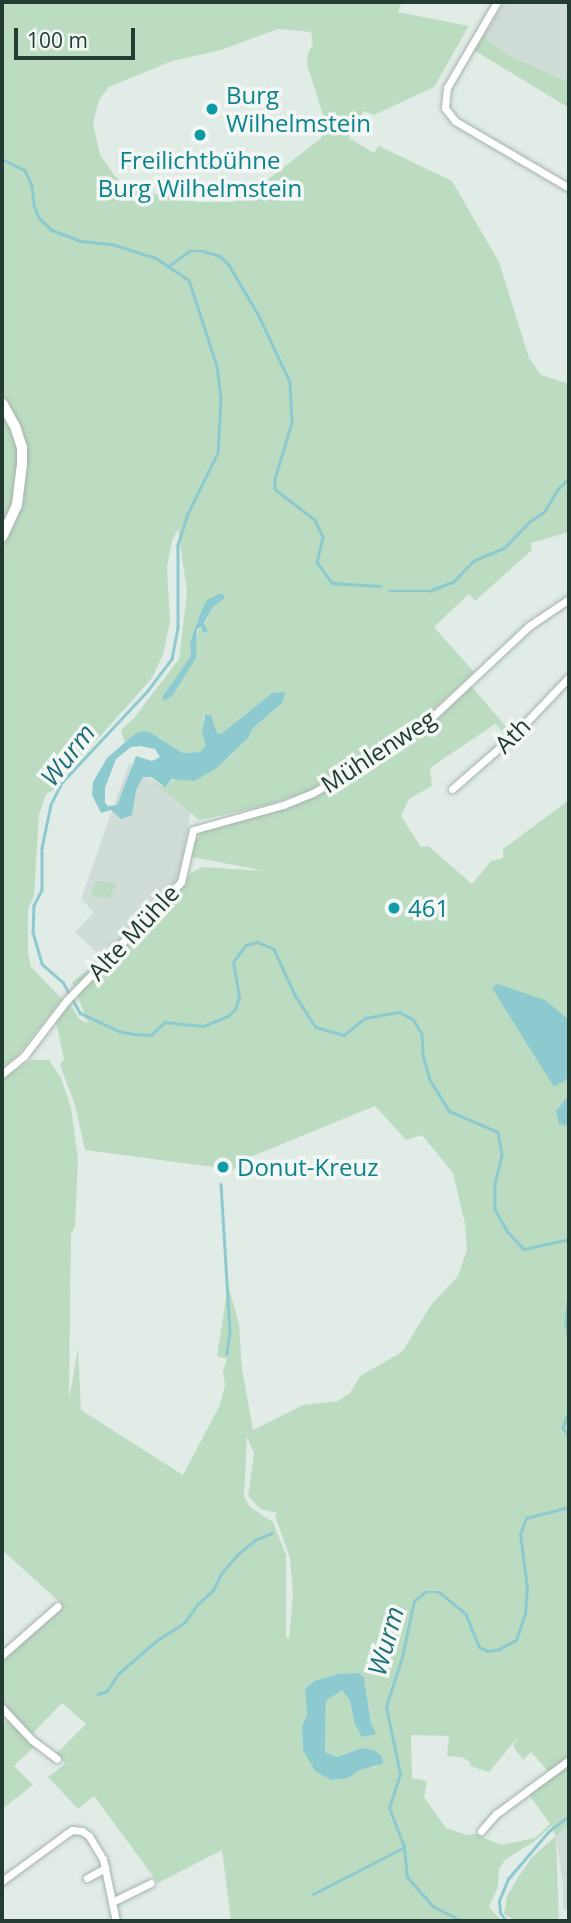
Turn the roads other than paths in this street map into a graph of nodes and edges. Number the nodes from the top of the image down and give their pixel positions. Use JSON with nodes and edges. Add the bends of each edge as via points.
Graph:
{"nodes":[{"id":1,"x":497,"y":2,"type":"edge"},
{"id":2,"x":569,"y":188,"type":"edge"},
{"id":3,"x":2,"y":404,"type":"edge"},
{"id":4,"x":2,"y":537,"type":"edge"},
{"id":5,"x":569,"y":599,"type":"edge"},
{"id":6,"x":569,"y":677,"type":"edge"},
{"id":7,"x":453,"y":789,"type":"dead end"},
{"id":8,"x":193,"y":830,"type":"joint"},
{"id":9,"x":2,"y":1074,"type":"edge"},
{"id":10,"x":58,"y":1606,"type":"dead end"},
{"id":11,"x":2,"y":1655,"type":"edge"},
{"id":12,"x":2,"y":1708,"type":"edge"},
{"id":13,"x":57,"y":1759,"type":"dead end"},
{"id":14,"x":569,"y":1760,"type":"edge"},
{"id":15,"x":481,"y":1831,"type":"dead end"},
{"id":16,"x":105,"y":1868,"type":"junction"},
{"id":17,"x":87,"y":1878,"type":"dead end"},
{"id":18,"x":2,"y":1881,"type":"edge"},
{"id":19,"x":151,"y":1883,"type":"dead end"},
{"id":20,"x":112,"y":1902,"type":"junction"},
{"id":21,"x":116,"y":1921,"type":"edge"}],
"edges":[{"from":1,"to":2,"type":"street","via":[[447,88],[445,108],[455,121]]},
{"from":3,"to":4,"type":"street","via":[[22,447],[22,476],[17,505]]},
{"from":5,"to":8,"type":"street","name":"Mühlenweg","via":[[529,626],[430,719],[373,757],[313,793]]},
{"from":6,"to":7,"type":"street","name":"Ath","via":[[514,735]]},
{"from":8,"to":9,"type":"street","name":"Alte Mühle","via":[[181,882],[67,1000],[24,1056]]},
{"from":10,"to":11,"type":"street"},
{"from":12,"to":13,"type":"street"},
{"from":14,"to":15,"type":"street","via":[[496,1814]]},
{"from":16,"to":17,"type":"street"},
{"from":16,"to":18,"type":"street","via":[[89,1836],[72,1830]]},
{"from":16,"to":20,"type":"street"},
{"from":19,"to":20,"type":"street"},
{"from":20,"to":21,"type":"street"}]}
